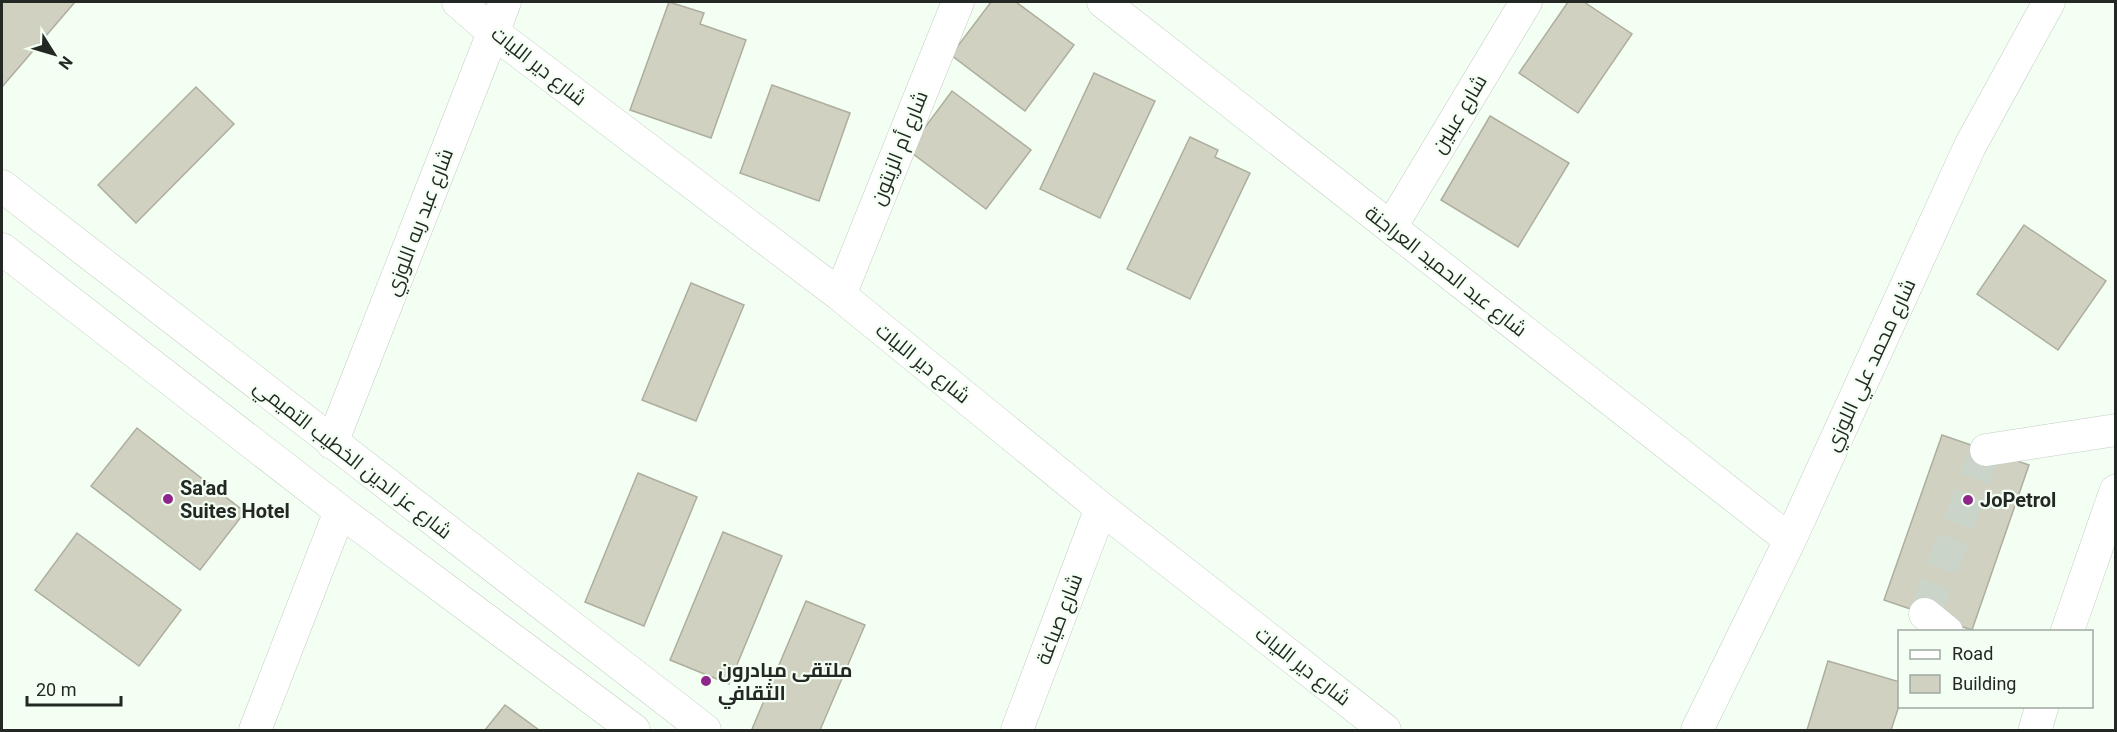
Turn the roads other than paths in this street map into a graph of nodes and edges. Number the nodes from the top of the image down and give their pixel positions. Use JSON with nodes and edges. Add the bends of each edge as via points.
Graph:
{"nodes":[{"id":1,"x":458,"y":2,"type":"edge"},
{"id":2,"x":505,"y":2,"type":"edge"},
{"id":3,"x":958,"y":2,"type":"edge"},
{"id":4,"x":1103,"y":2,"type":"edge"},
{"id":5,"x":1526,"y":2,"type":"edge"},
{"id":6,"x":2049,"y":2,"type":"edge"},
{"id":7,"x":493,"y":32,"type":"junction"},
{"id":8,"x":2,"y":186,"type":"edge"},
{"id":9,"x":1391,"y":227,"type":"junction"},
{"id":10,"x":2,"y":249,"type":"edge"},
{"id":11,"x":840,"y":295,"type":"junction"},
{"id":12,"x":2115,"y":430,"type":"edge"},
{"id":13,"x":332,"y":443,"type":"junction"},
{"id":14,"x":1986,"y":450,"type":"dead end"},
{"id":15,"x":2115,"y":491,"type":"edge"},
{"id":16,"x":1101,"y":508,"type":"junction"},
{"id":17,"x":340,"y":511,"type":"junction"},
{"id":18,"x":1790,"y":540,"type":"junction"},
{"id":19,"x":2068,"y":630,"type":"edge"},
{"id":20,"x":255,"y":730,"type":"edge"},
{"id":21,"x":634,"y":730,"type":"edge"},
{"id":22,"x":705,"y":730,"type":"edge"},
{"id":23,"x":1017,"y":730,"type":"edge"},
{"id":24,"x":1385,"y":730,"type":"edge"},
{"id":25,"x":1697,"y":730,"type":"edge"}],
"edges":[{"from":1,"to":7,"type":"street","name":"شارع دير الليات"},
{"from":2,"to":7,"type":"street","name":"شارع عبد ربه اللوزي"},
{"from":3,"to":11,"type":"street","name":"شارع أم الزيتون"},
{"from":4,"to":9,"type":"street","name":"شارع عبد الحميد العراجنة"},
{"from":5,"to":9,"type":"street","name":"شارع عبلين"},
{"from":6,"to":18,"type":"street","name":"شارع محمد علي اللوزي","via":[[1970,146]]},
{"from":7,"to":11,"type":"street","name":"شارع دير الليات"},
{"from":7,"to":13,"type":"street","name":"شارع عبد ربه اللوزي"},
{"from":8,"to":13,"type":"street","name":"شارع عز الدين الخطيب التميمي"},
{"from":9,"to":18,"type":"street","name":"شارع عبد الحميد العراجنة"},
{"from":10,"to":17,"type":"street"},
{"from":11,"to":16,"type":"street","name":"شارع دير الليات"},
{"from":12,"to":14,"type":"street"},
{"from":13,"to":22,"type":"street","name":"شارع عز الدين الخطيب التميمي"},
{"from":15,"to":19,"type":"main road"},
{"from":16,"to":23,"type":"street","name":"شارع صياغة"},
{"from":16,"to":24,"type":"street","name":"شارع دير الليات"},
{"from":17,"to":20,"type":"street"},
{"from":17,"to":21,"type":"street"},
{"from":18,"to":25,"type":"street","name":"شارع محمد علي اللوزي"}]}
